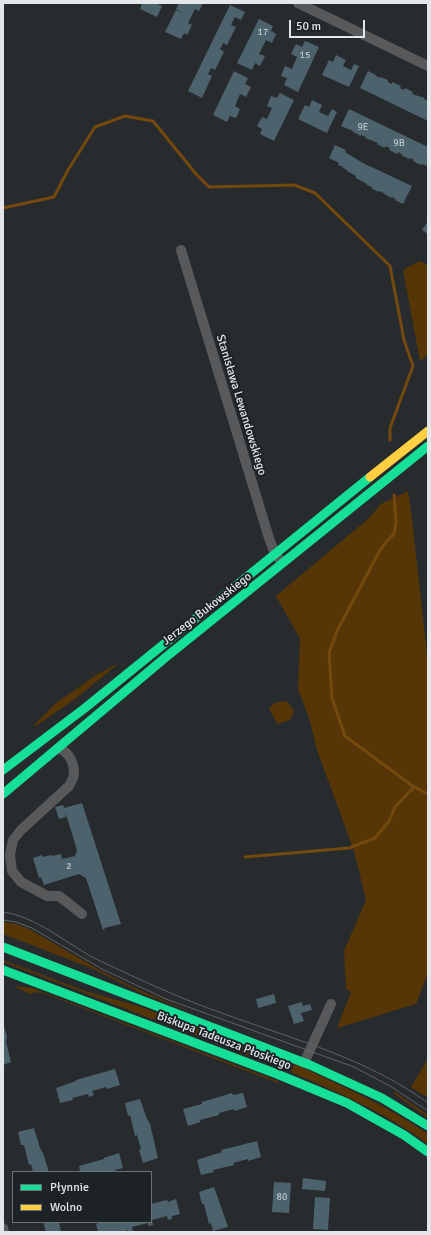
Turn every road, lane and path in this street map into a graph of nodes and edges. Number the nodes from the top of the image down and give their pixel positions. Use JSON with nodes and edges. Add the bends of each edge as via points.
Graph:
{"nodes":[{"id":1,"x":298,"y":3,"type":"edge"},
{"id":2,"x":428,"y":66,"type":"edge"},
{"id":3,"x":181,"y":250,"type":"dead end"},
{"id":4,"x":428,"y":431,"type":"edge"},
{"id":5,"x":428,"y":446,"type":"edge"},
{"id":6,"x":275,"y":554,"type":"junction"},
{"id":7,"x":283,"y":564,"type":"junction"},
{"id":8,"x":56,"y":749,"type":"junction"},
{"id":9,"x":3,"y":770,"type":"edge"},
{"id":10,"x":3,"y":794,"type":"edge"},
{"id":11,"x":57,"y":796,"type":"junction"},
{"id":12,"x":60,"y":806,"type":"dead end"},
{"id":13,"x":82,"y":914,"type":"dead end"},
{"id":14,"x":3,"y":947,"type":"edge"},
{"id":15,"x":3,"y":970,"type":"edge"},
{"id":16,"x":331,"y":1004,"type":"dead end"},
{"id":17,"x":304,"y":1062,"type":"junction"},
{"id":18,"x":428,"y":1126,"type":"edge"},
{"id":19,"x":428,"y":1152,"type":"edge"},
{"id":20,"x":3,"y":1228,"type":"edge"},
{"id":21,"x":4,"y":1232,"type":"edge"}],
"edges":[{"from":1,"to":2,"type":"street"},
{"from":3,"to":6,"type":"street","name":"Stanisława Lewandowskiego"},
{"from":4,"to":6,"type":"street","name":"Jerzego Bukowskiego"},
{"from":5,"to":7,"type":"street","name":"Jerzego Bukowskiego"},
{"from":6,"to":7,"type":"street","name":"Stanisława Lewandowskiego"},
{"from":6,"to":9,"type":"street","name":"Jerzego Bukowskiego","via":[[85,708]]},
{"from":7,"to":8,"type":"street","name":"Jerzego Bukowskiego"},
{"from":8,"to":10,"type":"street","name":"Jerzego Bukowskiego"},
{"from":8,"to":11,"type":"street","via":[[65,750],[74,772],[69,786]]},
{"from":11,"to":12,"type":"street"},
{"from":11,"to":13,"type":"street","via":[[13,840],[10,855],[12,871],[21,882],[47,896],[59,896]]},
{"from":14,"to":17,"type":"street","name":"Biskupa Tadeusza Płoskiego"},
{"from":15,"to":19,"type":"street","name":"Biskupa Tadeusza Płoskiego","via":[[347,1103],[404,1135]]},
{"from":16,"to":17,"type":"street"},
{"from":17,"to":18,"type":"street","name":"Biskupa Tadeusza Płoskiego","via":[[355,1084]]},
{"from":20,"to":21,"type":"street"}]}
